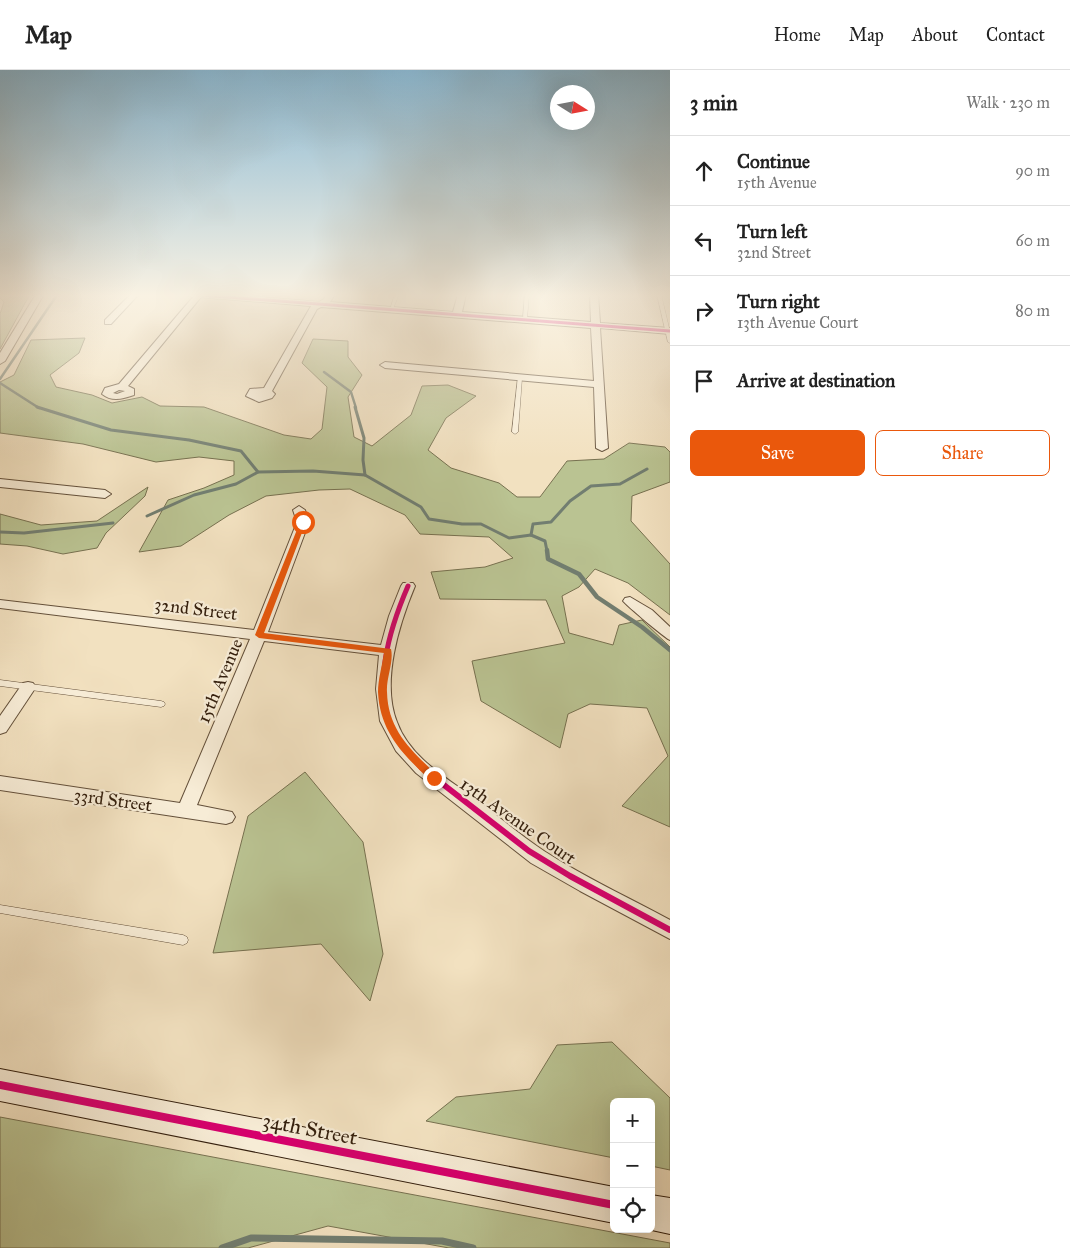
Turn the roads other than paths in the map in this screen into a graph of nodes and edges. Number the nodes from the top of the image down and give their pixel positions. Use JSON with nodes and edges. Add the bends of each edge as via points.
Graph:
{"nodes":[{"id":1,"x":7,"y":349,"type":"edge"},
{"id":2,"x":153,"y":349,"type":"edge"},
{"id":3,"x":291,"y":349,"type":"edge"},
{"id":4,"x":598,"y":349,"type":"edge"},
{"id":5,"x":0,"y":361,"type":"edge"},
{"id":6,"x":385,"y":365,"type":"dead end"},
{"id":7,"x":520,"y":378,"type":"junction"},
{"id":8,"x":600,"y":385,"type":"junction"},
{"id":9,"x":122,"y":387,"type":"dead end"},
{"id":10,"x":267,"y":391,"type":"dead end"},
{"id":11,"x":515,"y":432,"type":"dead end"},
{"id":12,"x":602,"y":448,"type":"dead end"},
{"id":13,"x":0,"y":483,"type":"edge"},
{"id":14,"x":104,"y":494,"type":"dead end"},
{"id":15,"x":299,"y":510,"type":"dead end"},
{"id":16,"x":408,"y":586,"type":"dead end"},
{"id":17,"x":630,"y":601,"type":"dead end"},
{"id":18,"x":0,"y":604,"type":"edge"},
{"id":19,"x":259,"y":635,"type":"junction"},
{"id":20,"x":670,"y":635,"type":"edge"},
{"id":21,"x":388,"y":651,"type":"junction"},
{"id":22,"x":0,"y":683,"type":"edge"},
{"id":23,"x":28,"y":687,"type":"junction"},
{"id":24,"x":161,"y":704,"type":"dead end"},
{"id":25,"x":0,"y":728,"type":"edge"},
{"id":26,"x":0,"y":784,"type":"edge"},
{"id":27,"x":186,"y":810,"type":"junction"},
{"id":28,"x":226,"y":817,"type":"dead end"},
{"id":29,"x":0,"y":909,"type":"edge"},
{"id":30,"x":670,"y":930,"type":"edge"},
{"id":31,"x":183,"y":940,"type":"dead end"},
{"id":32,"x":0,"y":1085,"type":"edge"},
{"id":33,"x":610,"y":1204,"type":"edge"},
{"id":34,"x":655,"y":1214,"type":"edge"},
{"id":35,"x":670,"y":1216,"type":"edge"}],
"edges":[{"from":1,"to":5,"type":"street"},
{"from":2,"to":9,"type":"street"},
{"from":3,"to":10,"type":"street"},
{"from":4,"to":8,"type":"street"},
{"from":6,"to":7,"type":"street"},
{"from":7,"to":8,"type":"street"},
{"from":7,"to":11,"type":"lane"},
{"from":8,"to":12,"type":"street"},
{"from":13,"to":14,"type":"street"},
{"from":15,"to":19,"type":"street","name":"15th Avenue","via":[[303,522]]},
{"from":16,"to":21,"type":"street","name":"13th Avenue Court"},
{"from":17,"to":20,"type":"street","via":[[648,613]]},
{"from":18,"to":19,"type":"street","name":"32nd Street"},
{"from":19,"to":21,"type":"street","name":"32nd Street"},
{"from":19,"to":27,"type":"street","name":"15th Avenue"},
{"from":21,"to":30,"type":"street","name":"13th Avenue Court","via":[[382,692],[384,706],[392,732],[417,763],[538,856]]},
{"from":22,"to":23,"type":"lane"},
{"from":23,"to":24,"type":"lane"},
{"from":23,"to":25,"type":"street"},
{"from":26,"to":27,"type":"street","name":"33rd Street"},
{"from":27,"to":28,"type":"street","name":"33rd Street"},
{"from":29,"to":31,"type":"lane"},
{"from":32,"to":33,"type":"street","name":"34th Street"},
{"from":34,"to":35,"type":"street"}]}
